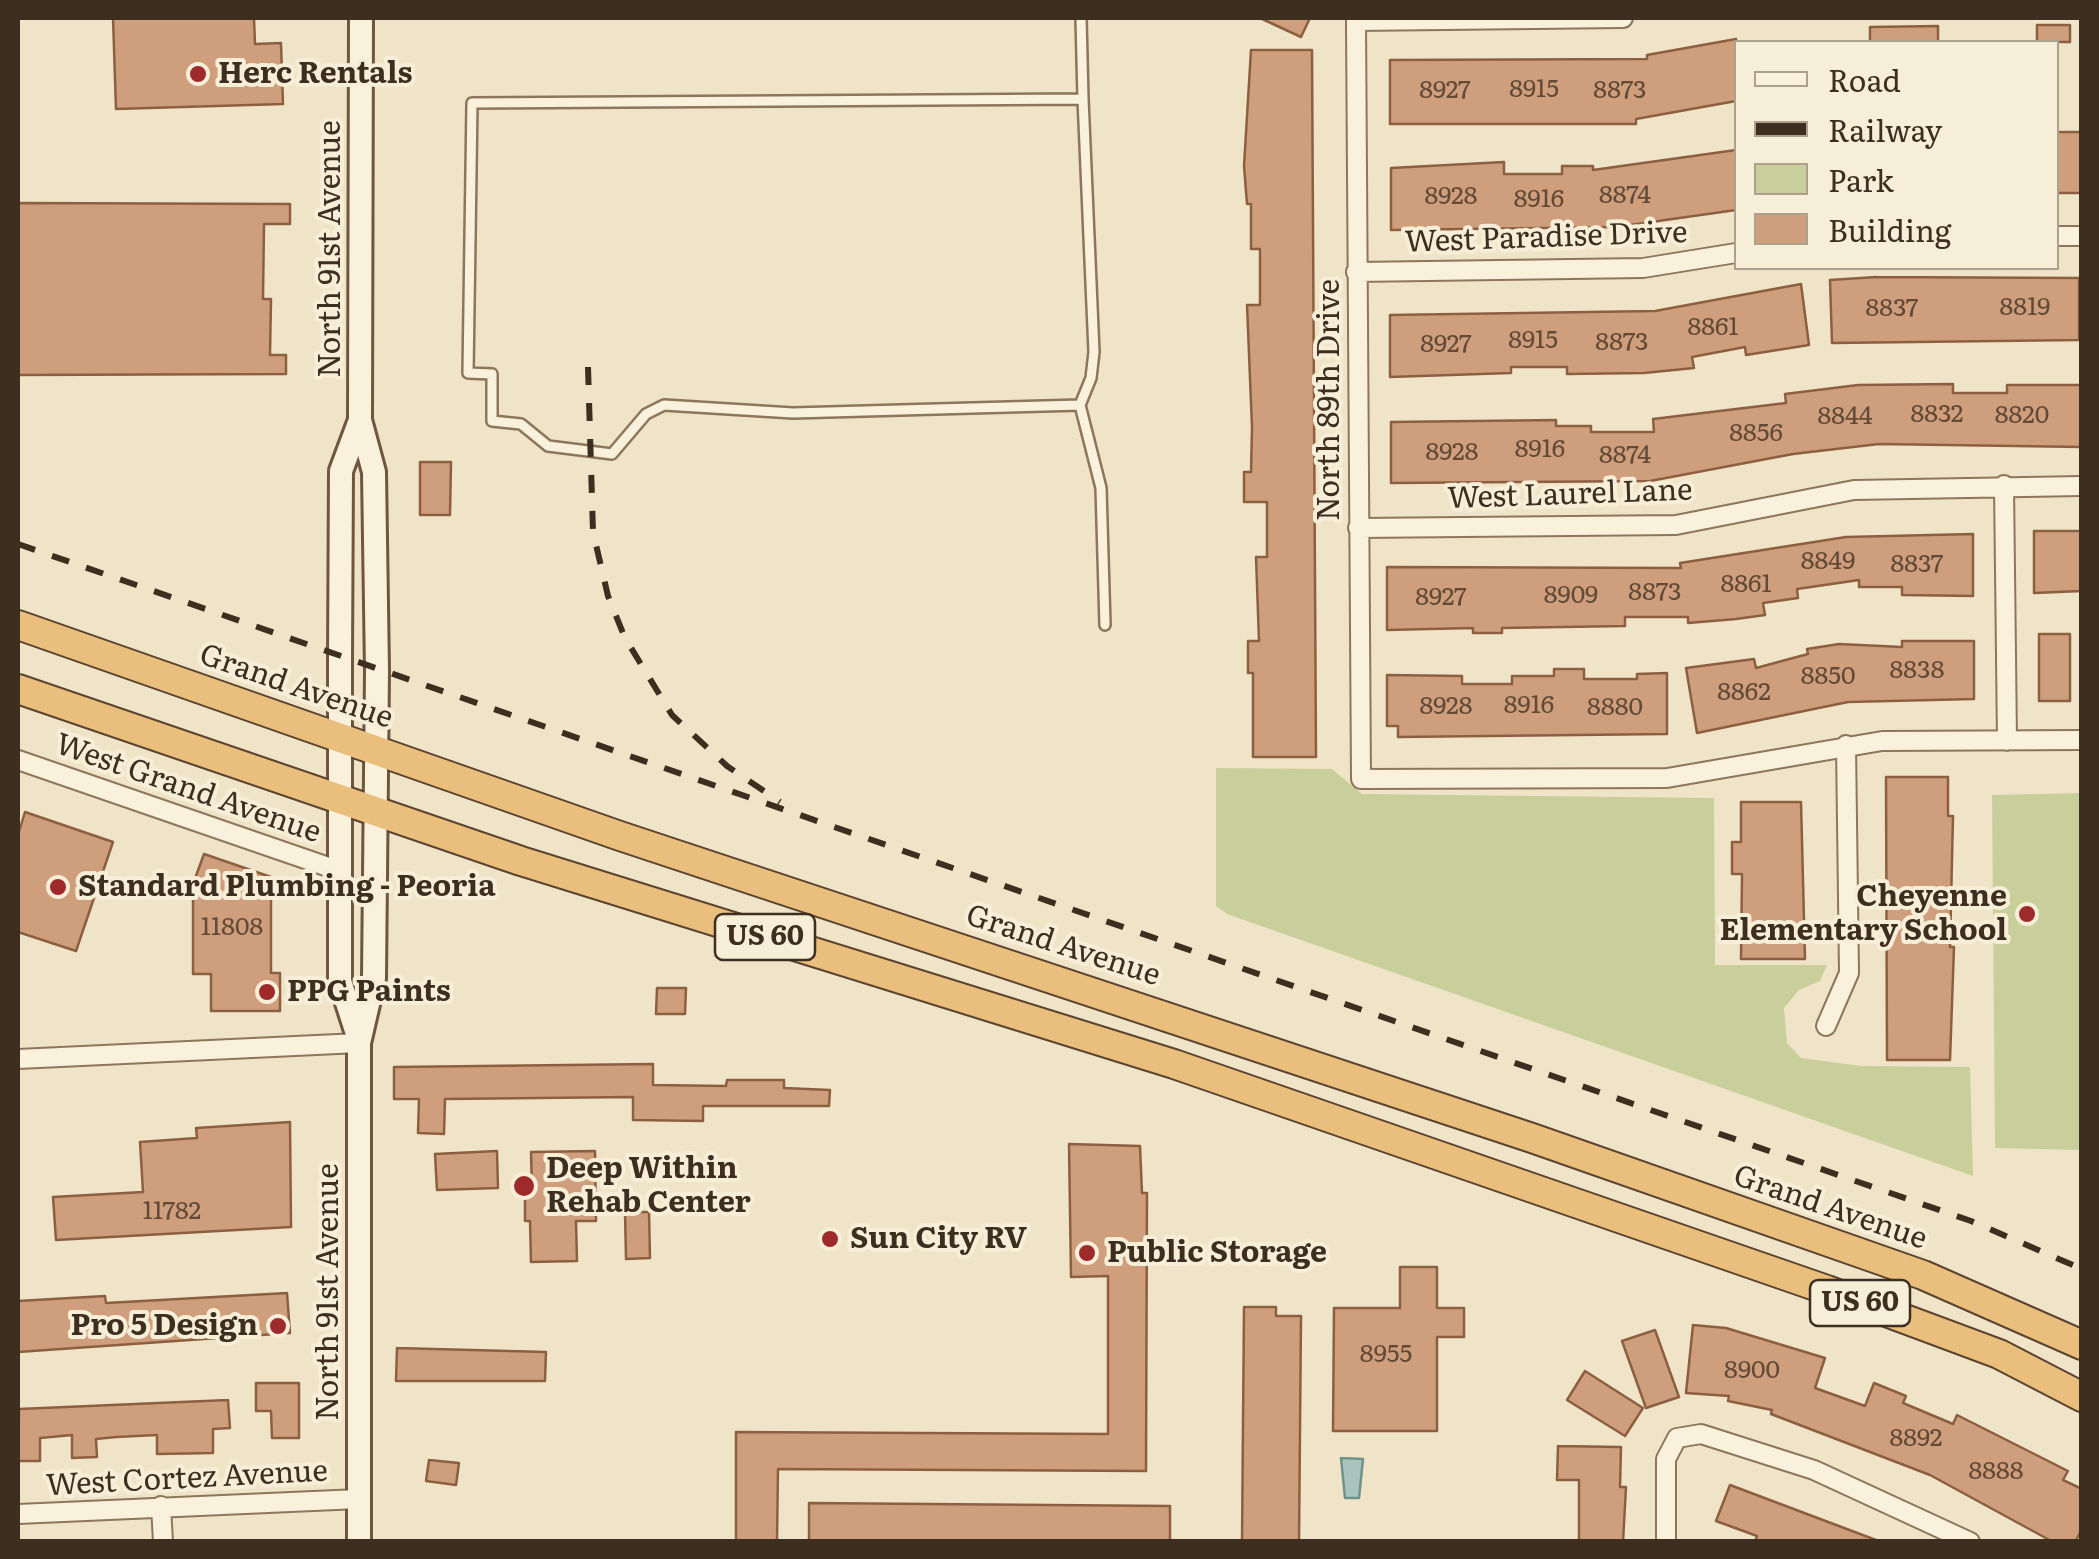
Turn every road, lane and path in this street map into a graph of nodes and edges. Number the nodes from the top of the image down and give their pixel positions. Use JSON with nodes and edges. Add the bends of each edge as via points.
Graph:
{"nodes":[{"id":1,"x":362,"y":18,"type":"edge"},
{"id":2,"x":1081,"y":18,"type":"edge"},
{"id":3,"x":1623,"y":18,"type":"edge"},
{"id":4,"x":1594,"y":19,"type":"edge"},
{"id":5,"x":1084,"y":98,"type":"junction"},
{"id":6,"x":1734,"y":254,"type":"edge"},
{"id":7,"x":1356,"y":272,"type":"junction"},
{"id":8,"x":1080,"y":405,"type":"junction"},
{"id":9,"x":360,"y":420,"type":"junction"},
{"id":10,"x":2004,"y":486,"type":"junction"},
{"id":11,"x":2082,"y":486,"type":"edge"},
{"id":12,"x":1358,"y":528,"type":"junction"},
{"id":13,"x":1105,"y":624,"type":"dead end"},
{"id":14,"x":18,"y":625,"type":"edge"},
{"id":15,"x":18,"y":689,"type":"edge"},
{"id":16,"x":340,"y":737,"type":"junction"},
{"id":17,"x":2082,"y":740,"type":"edge"},
{"id":18,"x":2007,"y":741,"type":"junction"},
{"id":19,"x":1846,"y":745,"type":"junction"},
{"id":20,"x":376,"y":749,"type":"junction"},
{"id":21,"x":18,"y":760,"type":"edge"},
{"id":22,"x":340,"y":798,"type":"junction"},
{"id":23,"x":376,"y":810,"type":"junction"},
{"id":24,"x":340,"y":871,"type":"junction"},
{"id":25,"x":1170,"y":1015,"type":"junction"},
{"id":26,"x":1826,"y":1026,"type":"dead end"},
{"id":27,"x":360,"y":1043,"type":"junction"},
{"id":28,"x":1157,"y":1058,"type":"junction"},
{"id":29,"x":18,"y":1059,"type":"edge"},
{"id":30,"x":1532,"y":1138,"type":"junction"},
{"id":31,"x":1518,"y":1184,"type":"junction"},
{"id":32,"x":2082,"y":1345,"type":"edge"},
{"id":33,"x":2082,"y":1397,"type":"edge"},
{"id":34,"x":359,"y":1498,"type":"junction"},
{"id":35,"x":162,"y":1506,"type":"junction"},
{"id":36,"x":18,"y":1514,"type":"edge"},
{"id":37,"x":163,"y":1542,"type":"edge"},
{"id":38,"x":359,"y":1542,"type":"edge"},
{"id":39,"x":1666,"y":1542,"type":"edge"},
{"id":40,"x":1970,"y":1542,"type":"edge"}],
"edges":[{"from":1,"to":9,"type":"main road","name":"North 91st Avenue"},
{"from":2,"to":5,"type":"lane"},
{"from":3,"to":4,"type":"street"},
{"from":4,"to":7,"type":"street","name":"North 89th Drive","via":[[1356,21]]},
{"from":5,"to":8,"type":"lane","via":[[1094,352]]},
{"from":5,"to":8,"type":"lane","via":[[472,103],[468,373],[492,374],[492,421],[522,424],[548,446],[612,454],[646,414],[664,405],[793,413]]},
{"from":6,"to":7,"type":"street","name":"West Paradise Drive","via":[[1644,268]]},
{"from":7,"to":12,"type":"street","name":"North 89th Drive"},
{"from":8,"to":13,"type":"lane","via":[[1102,488]]},
{"from":9,"to":16,"type":"main road","name":"North 91st Avenue","via":[[342,471]]},
{"from":9,"to":20,"type":"main road","name":"North 91st Avenue","via":[[374,472]]},
{"from":10,"to":11,"type":"street","name":"West Laurel Lane"},
{"from":10,"to":12,"type":"street","name":"West Laurel Lane","via":[[1854,490],[1676,525]]},
{"from":10,"to":18,"type":"street"},
{"from":12,"to":19,"type":"street","name":"North 89th Drive","via":[[1361,779],[1666,778]]},
{"from":14,"to":16,"type":"highway","name":"Grand Avenue","number":"US 60"},
{"from":15,"to":22,"type":"highway","number":"US 60"},
{"from":16,"to":20,"type":"highway","name":"Grand Avenue","number":"US 60"},
{"from":16,"to":22,"type":"main road","name":"North 91st Avenue"},
{"from":17,"to":18,"type":"street"},
{"from":18,"to":19,"type":"street"},
{"from":19,"to":26,"type":"street","via":[[1849,972]]},
{"from":20,"to":23,"type":"main road","name":"North 91st Avenue"},
{"from":20,"to":25,"type":"highway","name":"Grand Avenue","number":"US 60"},
{"from":21,"to":24,"type":"street","name":"West Grand Avenue"},
{"from":22,"to":23,"type":"highway","number":"US 60"},
{"from":22,"to":24,"type":"main road","name":"North 91st Avenue"},
{"from":23,"to":27,"type":"main road","name":"North 91st Avenue","via":[[374,978]]},
{"from":23,"to":28,"type":"highway","number":"US 60"},
{"from":24,"to":27,"type":"main road","name":"North 91st Avenue","via":[[340,981]]},
{"from":25,"to":28,"type":"highway"},
{"from":25,"to":30,"type":"highway","name":"Grand Avenue","number":"US 60"},
{"from":27,"to":29,"type":"street"},
{"from":27,"to":34,"type":"main road","name":"North 91st Avenue"},
{"from":28,"to":31,"type":"highway","number":"US 60"},
{"from":30,"to":31,"type":"highway"},
{"from":30,"to":32,"type":"highway","name":"Grand Avenue","number":"US 60","via":[[1923,1274]]},
{"from":31,"to":33,"type":"highway","number":"US 60","via":[[1999,1354]]},
{"from":34,"to":35,"type":"street","name":"West Cortez Avenue"},
{"from":34,"to":38,"type":"main road","name":"North 91st Avenue"},
{"from":35,"to":36,"type":"street","name":"West Cortez Avenue"},
{"from":35,"to":37,"type":"street"},
{"from":39,"to":40,"type":"street","via":[[1666,1459],[1677,1438],[1701,1434],[1814,1470]]}]}
